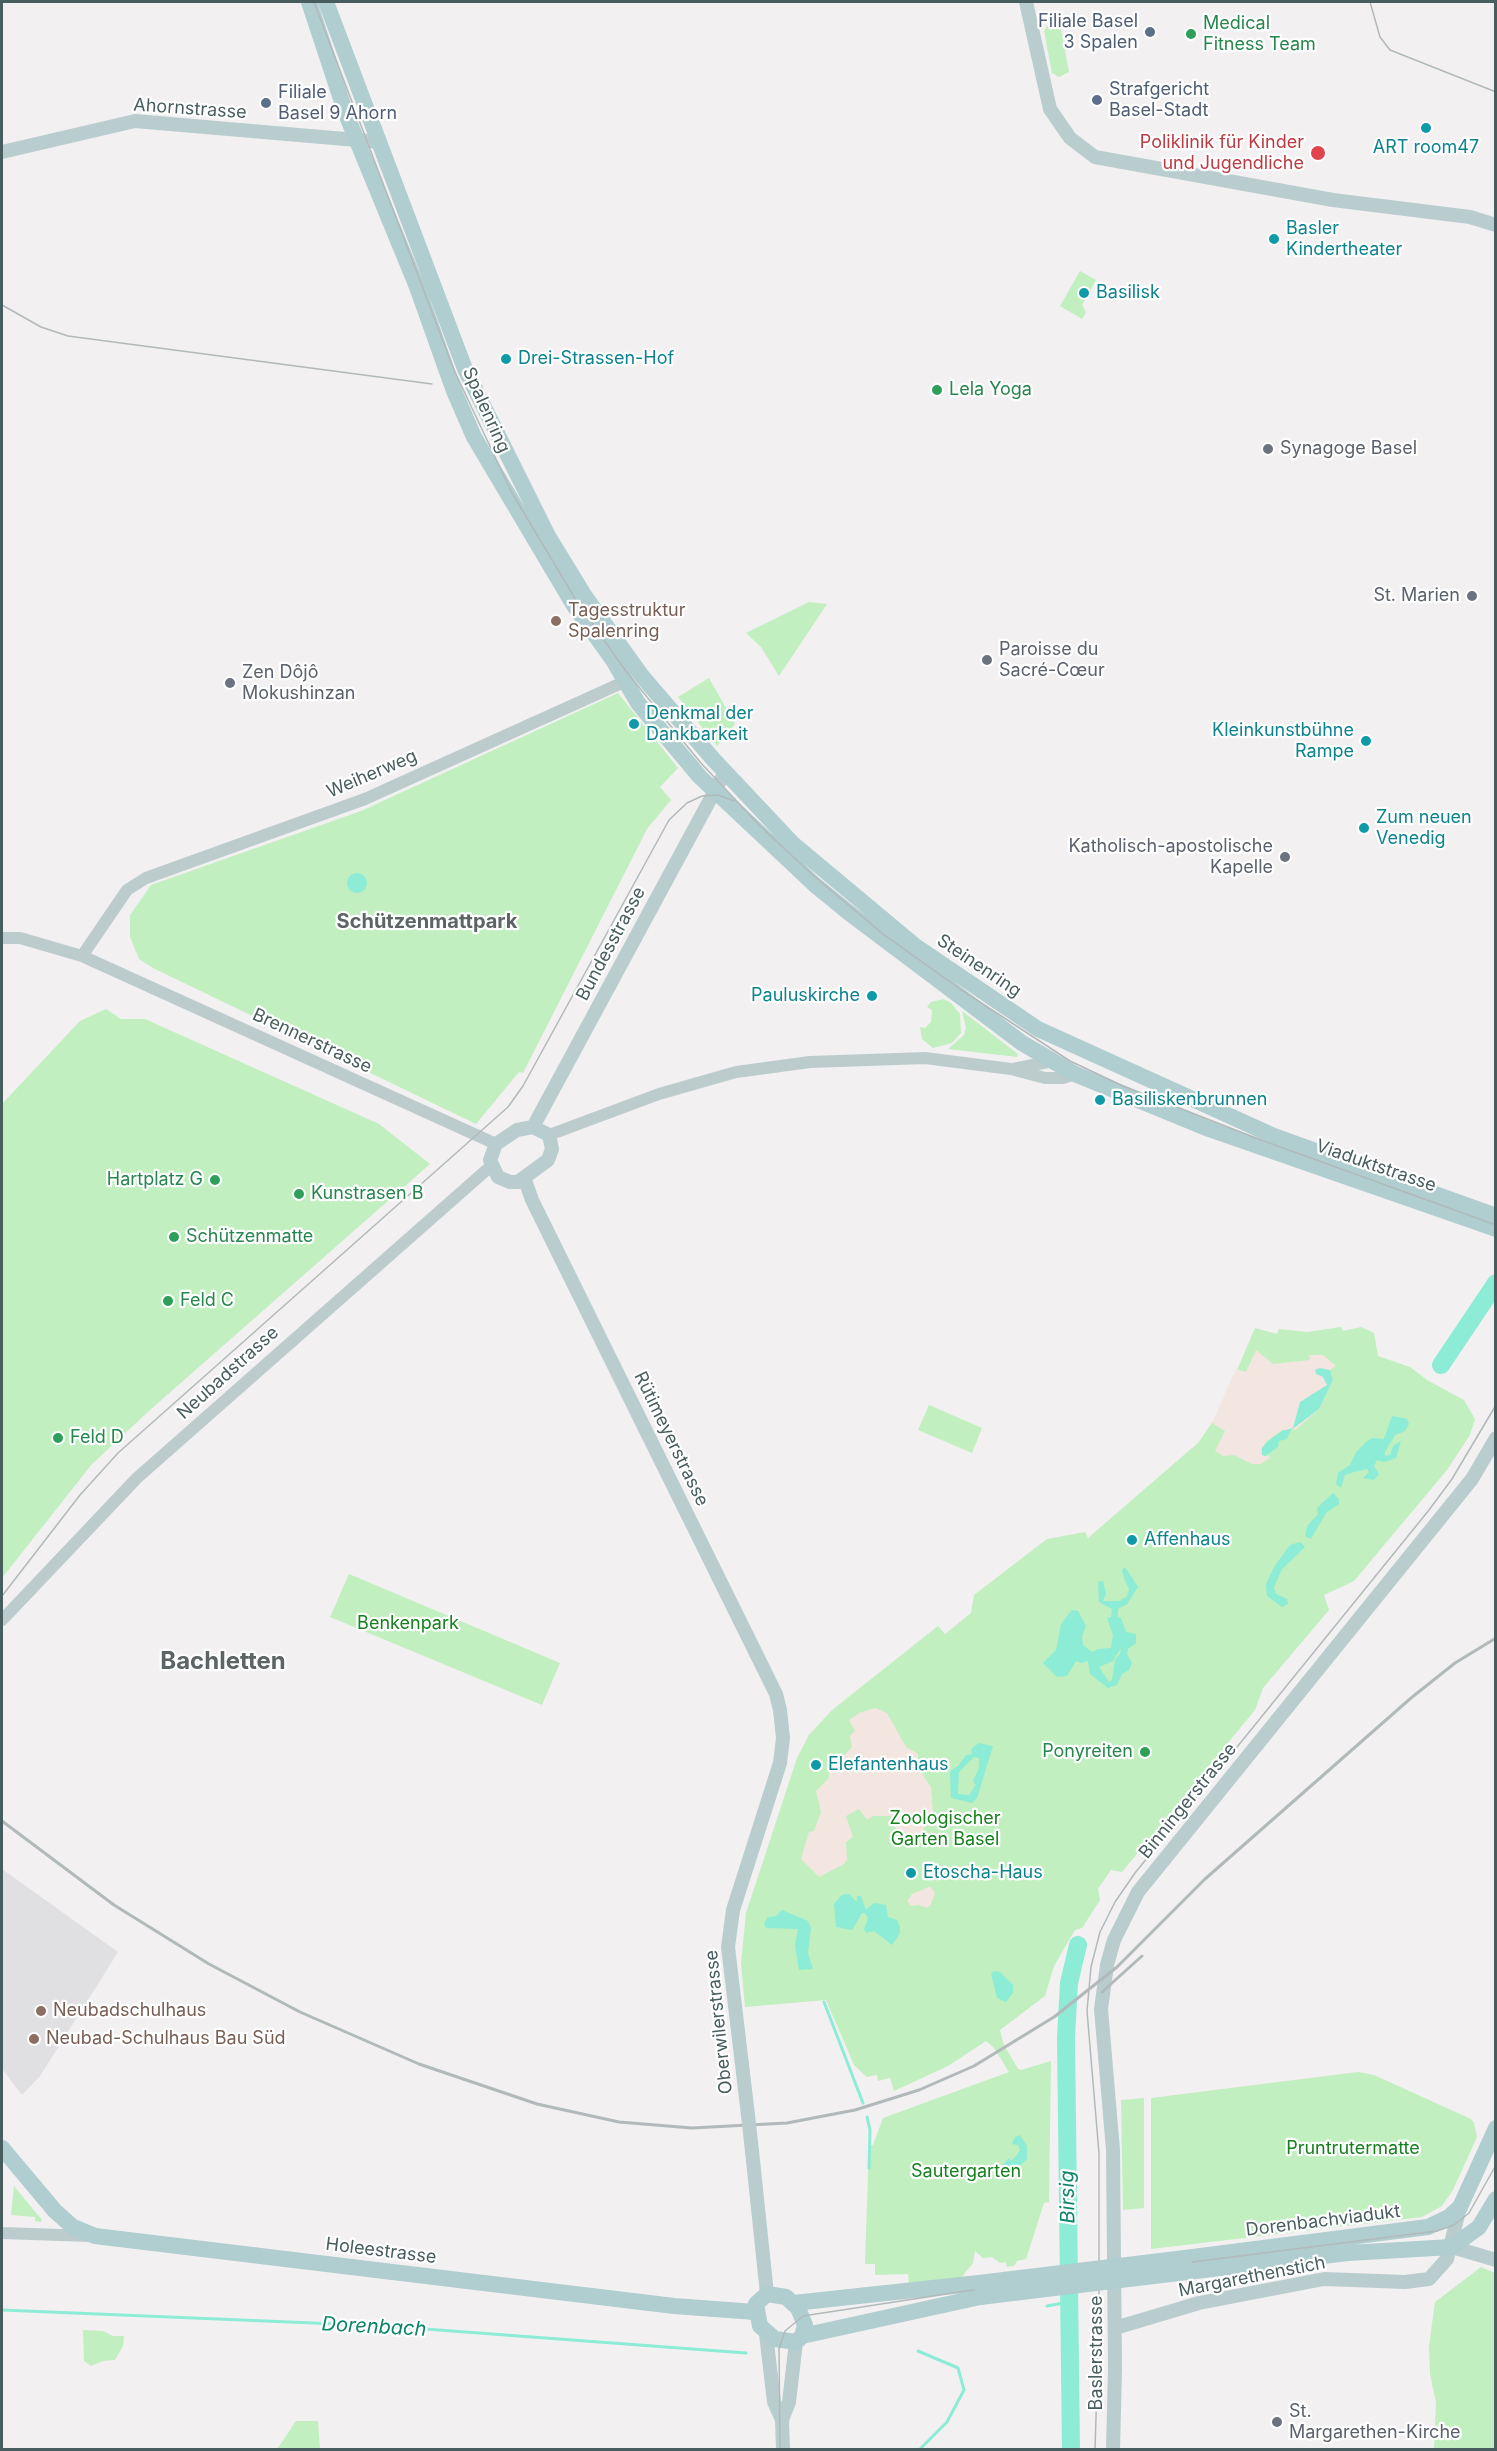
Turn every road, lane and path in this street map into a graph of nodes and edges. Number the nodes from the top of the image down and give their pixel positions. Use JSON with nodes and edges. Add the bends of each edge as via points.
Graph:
{"nodes":[{"id":1,"x":309,"y":2,"type":"edge"},
{"id":2,"x":326,"y":2,"type":"edge"},
{"id":3,"x":1026,"y":2,"type":"edge"},
{"id":4,"x":358,"y":140,"type":"junction"},
{"id":5,"x":380,"y":142,"type":"junction"},
{"id":6,"x":2,"y":152,"type":"edge"},
{"id":7,"x":1496,"y":225,"type":"edge"},
{"id":8,"x":626,"y":681,"type":"junction"},
{"id":9,"x":720,"y":780,"type":"junction"},
{"id":10,"x":2,"y":938,"type":"edge"},
{"id":11,"x":82,"y":956,"type":"junction"},
{"id":12,"x":1053,"y":1061,"type":"junction"},
{"id":13,"x":1011,"y":1069,"type":"junction"},
{"id":14,"x":1075,"y":1074,"type":"junction"},
{"id":15,"x":533,"y":1127,"type":"junction"},
{"id":16,"x":1254,"y":1127,"type":"joint"},
{"id":17,"x":549,"y":1135,"type":"junction"},
{"id":18,"x":1243,"y":1140,"type":"joint"},
{"id":19,"x":496,"y":1144,"type":"junction"},
{"id":20,"x":491,"y":1166,"type":"junction"},
{"id":21,"x":525,"y":1179,"type":"junction"},
{"id":22,"x":1381,"y":1181,"type":"junction"},
{"id":23,"x":1496,"y":1216,"type":"edge"},
{"id":24,"x":1496,"y":1229,"type":"edge"},
{"id":25,"x":1496,"y":1438,"type":"edge"},
{"id":26,"x":2,"y":1620,"type":"edge"},
{"id":27,"x":782,"y":1716,"type":"joint"},
{"id":28,"x":1496,"y":2128,"type":"edge"},
{"id":29,"x":2,"y":2148,"type":"edge"},
{"id":30,"x":1496,"y":2199,"type":"edge"},
{"id":31,"x":1460,"y":2207,"type":"junction"},
{"id":32,"x":2,"y":2233,"type":"edge"},
{"id":33,"x":95,"y":2236,"type":"junction"},
{"id":34,"x":1452,"y":2247,"type":"junction"},
{"id":35,"x":1115,"y":2257,"type":"joint"},
{"id":36,"x":1496,"y":2260,"type":"edge"},
{"id":37,"x":1186,"y":2265,"type":"junction"},
{"id":38,"x":979,"y":2290,"type":"junction"},
{"id":39,"x":767,"y":2294,"type":"junction"},
{"id":40,"x":794,"y":2303,"type":"junction"},
{"id":41,"x":755,"y":2312,"type":"junction"},
{"id":42,"x":1115,"y":2328,"type":"junction"},
{"id":43,"x":766,"y":2334,"type":"junction"},
{"id":44,"x":799,"y":2339,"type":"junction"},
{"id":45,"x":782,"y":2420,"type":"junction"},
{"id":46,"x":783,"y":2450,"type":"edge"},
{"id":47,"x":1113,"y":2450,"type":"edge"}],
"edges":[{"from":1,"to":4,"type":"main road","name":"Spalenring","via":[[323,38],[328,67]]},
{"from":2,"to":5,"type":"main road","name":"Spalenring"},
{"from":3,"to":7,"type":"main road","via":[[1050,109],[1070,138],[1095,157],[1277,191],[1461,216]]},
{"from":4,"to":5,"type":"main road","name":"Ahornstrasse"},
{"from":4,"to":6,"type":"main road","name":"Ahornstrasse","via":[[135,121]]},
{"from":4,"to":8,"type":"main road","name":"Spalenring","via":[[474,437],[573,604]]},
{"from":5,"to":9,"type":"main road","name":"Spalenring","via":[[465,369],[548,536],[584,595]]},
{"from":8,"to":9,"type":"main road","name":"Spalenring","via":[[638,703],[700,777]]},
{"from":8,"to":11,"type":"street","name":"Weiherweg","via":[[364,799],[146,878],[127,890]]},
{"from":9,"to":12,"type":"main road","name":"Steinenring","via":[[800,871],[848,912],[1023,1043]]},
{"from":9,"to":15,"type":"main road","name":"Bundesstrasse"},
{"from":9,"to":16,"type":"main road","name":"Steinenring","via":[[852,896],[951,972],[1062,1041]]},
{"from":10,"to":11,"type":"street","name":"Brennerstrasse","via":[[20,938]]},
{"from":11,"to":19,"type":"street","name":"Brennerstrasse"},
{"from":12,"to":13,"type":"street"},
{"from":12,"to":14,"type":"main road","name":"Steinenring"},
{"from":13,"to":14,"type":"street","via":[[1046,1078]]},
{"from":13,"to":17,"type":"street","via":[[925,1058],[797,1063],[736,1072],[659,1094]]},
{"from":14,"to":18,"type":"main road","name":"Steinenring"},
{"from":15,"to":17,"type":"main road"},
{"from":15,"to":19,"type":"main road","via":[[517,1130]]},
{"from":16,"to":22,"type":"main road","name":"Viaduktstrasse"},
{"from":17,"to":21,"type":"main road","via":[[551,1155]]},
{"from":18,"to":22,"type":"main road","name":"Viaduktstrasse"},
{"from":19,"to":20,"type":"main road"},
{"from":20,"to":21,"type":"main road","via":[[503,1180]]},
{"from":20,"to":26,"type":"street","name":"Neubadstrasse","via":[[137,1478]]},
{"from":21,"to":27,"type":"main road","name":"Rütimeyerstrasse","via":[[776,1694]]},
{"from":22,"to":23,"type":"main road","name":"Viaduktstrasse"},
{"from":22,"to":24,"type":"main road","name":"Viaduktstrasse"},
{"from":25,"to":35,"type":"main road","name":"Binningerstrasse","via":[[1472,1479],[1138,1892],[1119,1929],[1107,1965],[1101,2009],[1112,2122]]},
{"from":27,"to":39,"type":"main road","name":"Oberwilerstrasse","bridge":true,"via":[[780,1763],[733,1910],[728,1947]]},
{"from":28,"to":31,"type":"main road"},
{"from":29,"to":33,"type":"main road","via":[[54,2211],[73,2227]]},
{"from":30,"to":34,"type":"main road","via":[[1479,2227]]},
{"from":31,"to":34,"type":"main road","name":"Margarethenstich"},
{"from":31,"to":37,"type":"main road","name":"Dorenbachviadukt","via":[[1449,2217],[1415,2230]]},
{"from":32,"to":33,"type":"street","name":"Holeestrasse"},
{"from":33,"to":41,"type":"main road","name":"Holeestrasse","via":[[674,2306]]},
{"from":34,"to":36,"type":"main road"},
{"from":34,"to":37,"type":"main road","name":"Dorenbachviadukt"},
{"from":34,"to":42,"type":"main road","name":"Margarethenstich","via":[[1435,2275],[1417,2282],[1324,2279],[1199,2303]]},
{"from":35,"to":42,"type":"main road","name":"Baslerstrasse"},
{"from":37,"to":38,"type":"main road","bridge":true},
{"from":38,"to":40,"type":"main road"},
{"from":38,"to":44,"type":"main road"},
{"from":39,"to":40,"type":"main road","via":[[781,2295]]},
{"from":39,"to":41,"type":"main road","via":[[756,2304]]},
{"from":40,"to":44,"type":"main road","via":[[805,2322]]},
{"from":41,"to":43,"type":"main road"},
{"from":42,"to":47,"type":"main road","name":"Baslerstrasse"},
{"from":43,"to":44,"type":"main road","via":[[781,2340]]},
{"from":43,"to":45,"type":"main road","via":[[774,2402]]},
{"from":44,"to":45,"type":"main road","via":[[789,2402]]},
{"from":45,"to":46,"type":"main road"}]}
